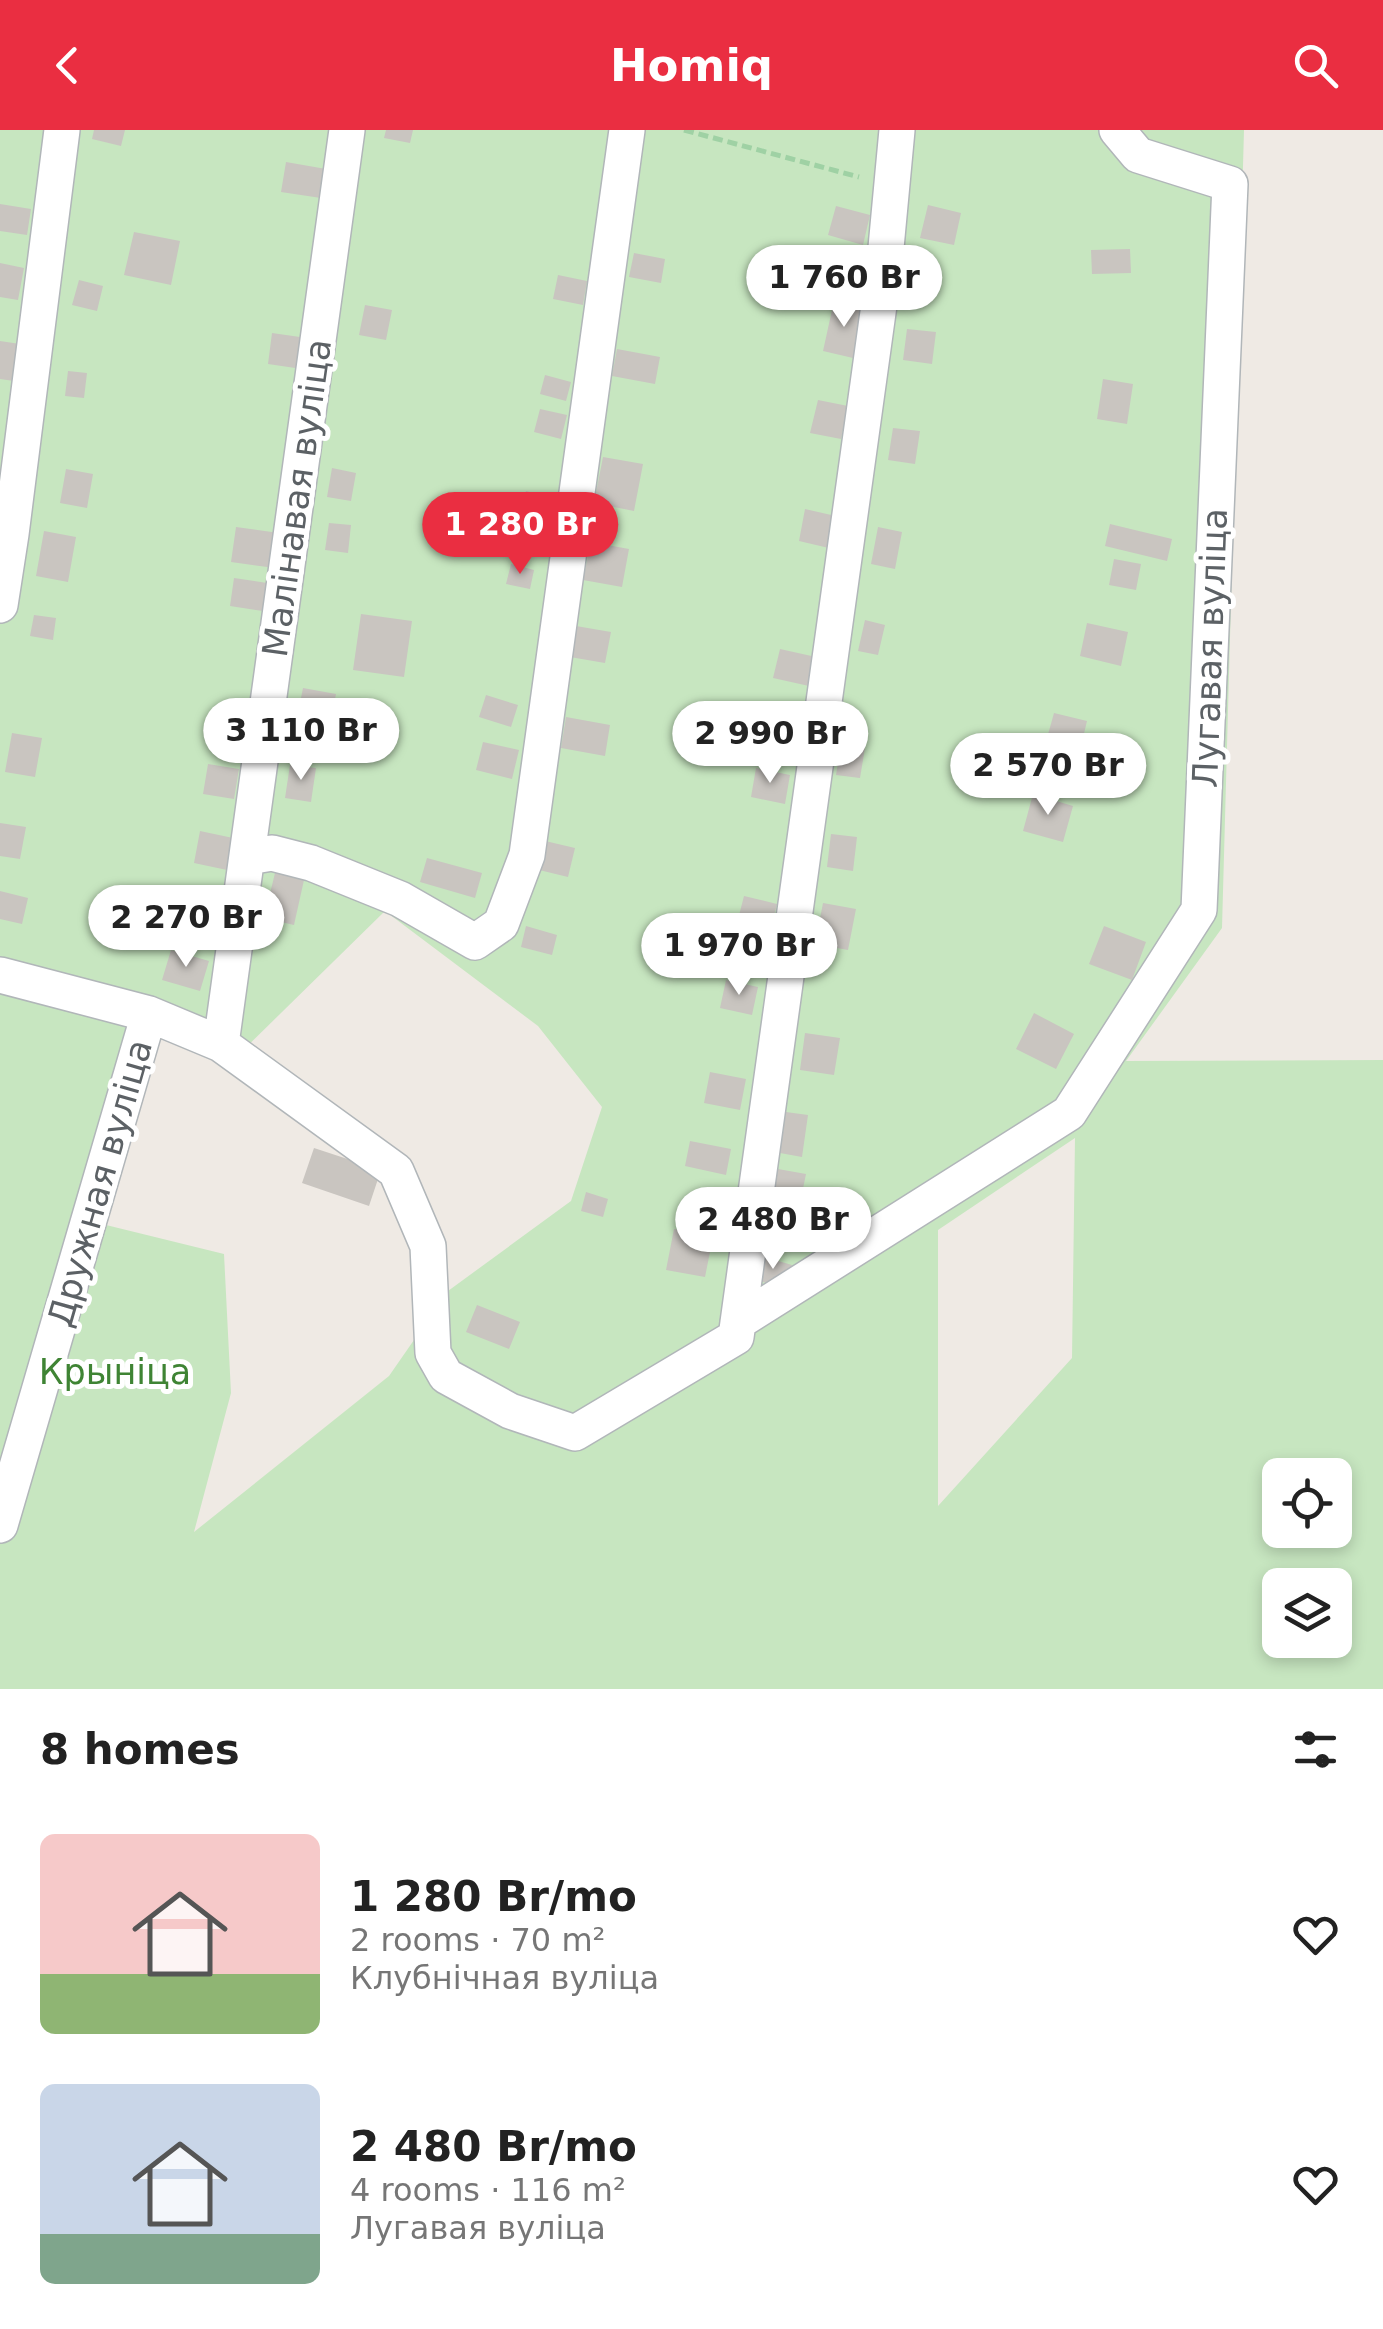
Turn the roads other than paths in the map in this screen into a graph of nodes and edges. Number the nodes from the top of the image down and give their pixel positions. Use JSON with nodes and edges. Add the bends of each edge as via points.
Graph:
{"nodes":[{"id":1,"x":62,"y":130,"type":"edge"},
{"id":2,"x":347,"y":130,"type":"edge"},
{"id":3,"x":626,"y":130,"type":"edge"},
{"id":4,"x":897,"y":130,"type":"edge"},
{"id":5,"x":1116,"y":130,"type":"edge"},
{"id":6,"x":0,"y":605,"type":"edge"},
{"id":7,"x":248,"y":857,"type":"junction"},
{"id":8,"x":0,"y":975,"type":"edge"},
{"id":9,"x":150,"y":1014,"type":"junction"},
{"id":10,"x":221,"y":1044,"type":"junction"},
{"id":11,"x":737,"y":1330,"type":"junction"},
{"id":12,"x":0,"y":1525,"type":"edge"}],
"edges":[{"from":1,"to":6,"type":"street"},
{"from":2,"to":7,"type":"street","name":"Малінавая вуліца"},
{"from":3,"to":7,"type":"street","via":[[527,855],[501,924],[474,942],[400,898],[311,863],[272,852]]},
{"from":4,"to":11,"type":"street","via":[[884,269]]},
{"from":5,"to":11,"type":"street","name":"Лугавая вуліца","via":[[1138,155],[1230,184],[1199,910],[1069,1113]]},
{"from":7,"to":10,"type":"street","name":"Малінавая вуліца"},
{"from":8,"to":9,"type":"street"},
{"from":9,"to":10,"type":"street"},
{"from":9,"to":12,"type":"street","name":"Дружная вуліца"},
{"from":10,"to":11,"type":"street","via":[[396,1172],[428,1246],[433,1353],[446,1376],[510,1411],[575,1432]]}]}
